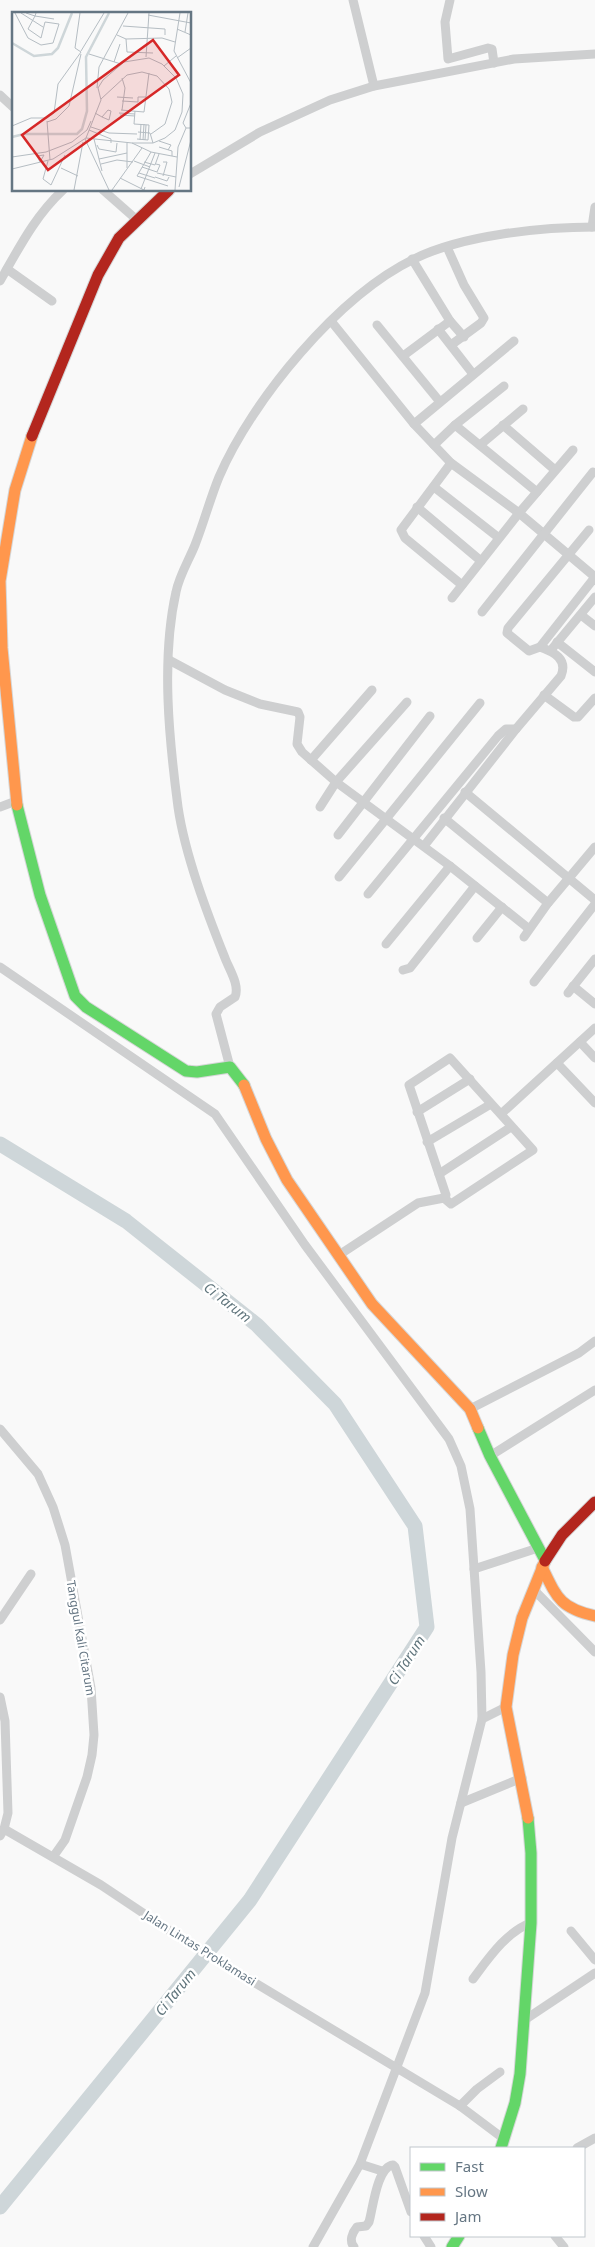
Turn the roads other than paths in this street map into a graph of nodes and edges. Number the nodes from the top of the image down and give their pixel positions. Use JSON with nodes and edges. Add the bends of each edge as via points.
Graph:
{"nodes":[{"id":1,"x":353,"y":0,"type":"edge"},
{"id":2,"x":450,"y":0,"type":"edge"},
{"id":3,"x":595,"y":54,"type":"edge"},
{"id":4,"x":494,"y":63,"type":"junction"},
{"id":5,"x":374,"y":86,"type":"junction"},
{"id":6,"x":0,"y":95,"type":"edge"},
{"id":7,"x":12,"y":106,"type":"edge"},
{"id":8,"x":191,"y":173,"type":"edge"},
{"id":9,"x":62,"y":191,"type":"edge"},
{"id":10,"x":104,"y":191,"type":"edge"},
{"id":11,"x":168,"y":191,"type":"edge"},
{"id":12,"x":595,"y":207,"type":"edge"},
{"id":13,"x":137,"y":220,"type":"junction"},
{"id":14,"x":594,"y":227,"type":"edge"},
{"id":15,"x":447,"y":247,"type":"junction"},
{"id":16,"x":412,"y":259,"type":"junction"},
{"id":17,"x":7,"y":269,"type":"junction"},
{"id":18,"x":0,"y":281,"type":"edge"},
{"id":19,"x":52,"y":301,"type":"dead end"},
{"id":20,"x":331,"y":321,"type":"junction"},
{"id":21,"x":450,"y":321,"type":"junction"},
{"id":22,"x":378,"y":325,"type":"dead end"},
{"id":23,"x":438,"y":329,"type":"junction"},
{"id":24,"x":464,"y":337,"type":"junction"},
{"id":25,"x":514,"y":341,"type":"dead end"},
{"id":26,"x":451,"y":345,"type":"junction"},
{"id":27,"x":403,"y":356,"type":"junction"},
{"id":28,"x":473,"y":374,"type":"junction"},
{"id":29,"x":504,"y":386,"type":"dead end"},
{"id":30,"x":440,"y":402,"type":"junction"},
{"id":31,"x":522,"y":410,"type":"dead end"},
{"id":32,"x":414,"y":424,"type":"junction"},
{"id":33,"x":455,"y":424,"type":"junction"},
{"id":34,"x":504,"y":426,"type":"junction"},
{"id":35,"x":434,"y":445,"type":"junction"},
{"id":36,"x":480,"y":445,"type":"junction"},
{"id":37,"x":573,"y":450,"type":"dead end"},
{"id":38,"x":451,"y":463,"type":"junction"},
{"id":39,"x":555,"y":470,"type":"junction"},
{"id":40,"x":593,"y":472,"type":"dead end"},
{"id":41,"x":434,"y":487,"type":"junction"},
{"id":42,"x":537,"y":492,"type":"junction"},
{"id":43,"x":417,"y":508,"type":"junction"},
{"id":44,"x":519,"y":513,"type":"junction"},
{"id":45,"x":589,"y":530,"type":"dead end"},
{"id":46,"x":543,"y":533,"type":"junction"},
{"id":47,"x":499,"y":538,"type":"junction"},
{"id":48,"x":569,"y":553,"type":"junction"},
{"id":49,"x":1,"y":557,"type":"edge"},
{"id":50,"x":481,"y":562,"type":"junction"},
{"id":51,"x":595,"y":577,"type":"edge"},
{"id":52,"x":462,"y":585,"type":"junction"},
{"id":53,"x":595,"y":597,"type":"edge"},
{"id":54,"x":452,"y":598,"type":"dead end"},
{"id":55,"x":482,"y":612,"type":"dead end"},
{"id":56,"x":581,"y":615,"type":"junction"},
{"id":57,"x":595,"y":626,"type":"edge"},
{"id":58,"x":557,"y":642,"type":"junction"},
{"id":59,"x":540,"y":647,"type":"junction"},
{"id":60,"x":551,"y":650,"type":"junction"},
{"id":61,"x":169,"y":660,"type":"junction"},
{"id":62,"x":595,"y":672,"type":"edge"},
{"id":63,"x":372,"y":690,"type":"dead end"},
{"id":64,"x":544,"y":695,"type":"junction"},
{"id":65,"x":595,"y":698,"type":"edge"},
{"id":66,"x":407,"y":702,"type":"dead end"},
{"id":67,"x":480,"y":703,"type":"dead end"},
{"id":68,"x":430,"y":716,"type":"dead end"},
{"id":69,"x":516,"y":729,"type":"junction"},
{"id":70,"x":311,"y":760,"type":"junction"},
{"id":71,"x":336,"y":782,"type":"junction"},
{"id":72,"x":465,"y":792,"type":"junction"},
{"id":73,"x":16,"y":801,"type":"junction"},
{"id":74,"x":363,"y":802,"type":"junction"},
{"id":75,"x":0,"y":807,"type":"edge"},
{"id":76,"x":320,"y":807,"type":"dead end"},
{"id":77,"x":444,"y":818,"type":"junction"},
{"id":78,"x":385,"y":820,"type":"junction"},
{"id":79,"x":338,"y":836,"type":"dead end"},
{"id":80,"x":413,"y":838,"type":"junction"},
{"id":81,"x":424,"y":846,"type":"junction"},
{"id":82,"x":595,"y":847,"type":"edge"},
{"id":83,"x":450,"y":866,"type":"junction"},
{"id":84,"x":338,"y":877,"type":"dead end"},
{"id":85,"x":570,"y":878,"type":"junction"},
{"id":86,"x":475,"y":886,"type":"junction"},
{"id":87,"x":368,"y":894,"type":"dead end"},
{"id":88,"x":595,"y":900,"type":"edge"},
{"id":89,"x":548,"y":904,"type":"junction"},
{"id":90,"x":595,"y":904,"type":"edge"},
{"id":91,"x":502,"y":908,"type":"junction"},
{"id":92,"x":476,"y":938,"type":"dead end"},
{"id":93,"x":386,"y":944,"type":"dead end"},
{"id":94,"x":595,"y":959,"type":"edge"},
{"id":95,"x":0,"y":967,"type":"edge"},
{"id":96,"x":403,"y":970,"type":"dead end"},
{"id":97,"x":534,"y":982,"type":"dead end"},
{"id":98,"x":595,"y":1004,"type":"edge"},
{"id":99,"x":595,"y":1028,"type":"edge"},
{"id":100,"x":580,"y":1042,"type":"junction"},
{"id":101,"x":595,"y":1058,"type":"edge"},
{"id":102,"x":557,"y":1063,"type":"junction"},
{"id":103,"x":230,"y":1066,"type":"junction"},
{"id":104,"x":470,"y":1080,"type":"junction"},
{"id":105,"x":595,"y":1103,"type":"edge"},
{"id":106,"x":492,"y":1104,"type":"junction"},
{"id":107,"x":417,"y":1112,"type":"junction"},
{"id":108,"x":501,"y":1114,"type":"junction"},
{"id":109,"x":511,"y":1127,"type":"junction"},
{"id":110,"x":427,"y":1142,"type":"junction"},
{"id":111,"x":439,"y":1174,"type":"junction"},
{"id":112,"x":444,"y":1198,"type":"junction"},
{"id":113,"x":339,"y":1255,"type":"junction"},
{"id":114,"x":595,"y":1341,"type":"edge"},
{"id":115,"x":595,"y":1390,"type":"edge"},
{"id":116,"x":470,"y":1409,"type":"junction"},
{"id":117,"x":0,"y":1429,"type":"edge"},
{"id":118,"x":490,"y":1456,"type":"junction"},
{"id":119,"x":595,"y":1502,"type":"edge"},
{"id":120,"x":538,"y":1548,"type":"junction"},
{"id":121,"x":543,"y":1563,"type":"junction"},
{"id":122,"x":474,"y":1569,"type":"junction"},
{"id":123,"x":31,"y":1574,"type":"dead end"},
{"id":124,"x":533,"y":1589,"type":"junction"},
{"id":125,"x":595,"y":1616,"type":"edge"},
{"id":126,"x":0,"y":1620,"type":"edge"},
{"id":127,"x":595,"y":1652,"type":"edge"},
{"id":128,"x":0,"y":1697,"type":"edge"},
{"id":129,"x":506,"y":1707,"type":"junction"},
{"id":130,"x":482,"y":1719,"type":"junction"},
{"id":131,"x":522,"y":1778,"type":"junction"},
{"id":132,"x":462,"y":1803,"type":"junction"},
{"id":133,"x":2,"y":1833,"type":"edge"},
{"id":134,"x":53,"y":1857,"type":"junction"},
{"id":135,"x":531,"y":1923,"type":"junction"},
{"id":136,"x":571,"y":1931,"type":"dead end"},
{"id":137,"x":595,"y":1960,"type":"edge"},
{"id":138,"x":595,"y":1973,"type":"edge"},
{"id":139,"x":473,"y":1979,"type":"dead end"},
{"id":140,"x":526,"y":2019,"type":"junction"},
{"id":141,"x":396,"y":2067,"type":"junction"},
{"id":142,"x":500,"y":2072,"type":"dead end"},
{"id":143,"x":460,"y":2106,"type":"junction"},
{"id":144,"x":595,"y":2138,"type":"edge"},
{"id":145,"x":502,"y":2144,"type":"edge"},
{"id":146,"x":579,"y":2147,"type":"edge"},
{"id":147,"x":360,"y":2164,"type":"junction"},
{"id":148,"x":382,"y":2171,"type":"junction"},
{"id":149,"x":410,"y":2209,"type":"edge"},
{"id":150,"x":556,"y":2237,"type":"edge"},
{"id":151,"x":313,"y":2247,"type":"edge"},
{"id":152,"x":354,"y":2247,"type":"edge"},
{"id":153,"x":564,"y":2247,"type":"edge"}],
"edges":[{"from":1,"to":5,"type":"street"},
{"from":2,"to":4,"type":"street","via":[[445,22],[448,59],[488,48],[492,49]]},
{"from":3,"to":4,"type":"street"},
{"from":4,"to":5,"type":"street"},
{"from":5,"to":8,"type":"street","via":[[330,100],[260,132]]},
{"from":6,"to":7,"type":"street"},
{"from":9,"to":17,"type":"street","via":[[42,212]]},
{"from":10,"to":13,"type":"street"},
{"from":11,"to":13,"type":"street"},
{"from":12,"to":14,"type":"street"},
{"from":13,"to":49,"type":"street","via":[[119,238],[98,276],[37,419],[15,490]]},
{"from":14,"to":15,"type":"street","via":[[519,232]]},
{"from":15,"to":16,"type":"street"},
{"from":15,"to":24,"type":"street","via":[[464,285],[483,316],[481,323]]},
{"from":16,"to":20,"type":"street","via":[[381,279]]},
{"from":16,"to":21,"type":"street"},
{"from":17,"to":18,"type":"street"},
{"from":17,"to":19,"type":"street"},
{"from":20,"to":32,"type":"street"},
{"from":20,"to":61,"type":"street","via":[[257,408],[220,476],[176,590]]},
{"from":21,"to":23,"type":"street"},
{"from":21,"to":24,"type":"street"},
{"from":22,"to":27,"type":"street"},
{"from":23,"to":26,"type":"street"},
{"from":23,"to":27,"type":"street"},
{"from":24,"to":26,"type":"street"},
{"from":25,"to":28,"type":"street"},
{"from":26,"to":28,"type":"street"},
{"from":27,"to":30,"type":"street"},
{"from":28,"to":30,"type":"street"},
{"from":29,"to":33,"type":"street"},
{"from":30,"to":32,"type":"street"},
{"from":31,"to":34,"type":"street"},
{"from":32,"to":35,"type":"street"},
{"from":33,"to":35,"type":"street"},
{"from":33,"to":36,"type":"street"},
{"from":34,"to":36,"type":"street"},
{"from":34,"to":39,"type":"street"},
{"from":35,"to":38,"type":"street"},
{"from":36,"to":42,"type":"street"},
{"from":37,"to":39,"type":"street"},
{"from":38,"to":41,"type":"street"},
{"from":38,"to":44,"type":"street"},
{"from":39,"to":42,"type":"street"},
{"from":40,"to":46,"type":"street"},
{"from":41,"to":43,"type":"street"},
{"from":41,"to":47,"type":"street"},
{"from":42,"to":44,"type":"street"},
{"from":43,"to":50,"type":"street"},
{"from":43,"to":52,"type":"street","via":[[401,530],[402,534]]},
{"from":44,"to":46,"type":"street"},
{"from":44,"to":47,"type":"street"},
{"from":45,"to":48,"type":"street"},
{"from":46,"to":48,"type":"street"},
{"from":46,"to":55,"type":"street"},
{"from":47,"to":50,"type":"street"},
{"from":48,"to":51,"type":"street"},
{"from":48,"to":59,"type":"street","via":[[508,628],[507,634],[529,652]]},
{"from":49,"to":73,"type":"street","via":[[2,648]]},
{"from":50,"to":52,"type":"street"},
{"from":51,"to":59,"type":"street"},
{"from":52,"to":54,"type":"street"},
{"from":53,"to":56,"type":"street"},
{"from":56,"to":57,"type":"street"},
{"from":56,"to":58,"type":"street"},
{"from":58,"to":60,"type":"street"},
{"from":58,"to":62,"type":"street"},
{"from":59,"to":60,"type":"street"},
{"from":60,"to":64,"type":"street","via":[[562,660],[564,668]]},
{"from":61,"to":70,"type":"street","via":[[260,704],[298,712],[298,744]]},
{"from":61,"to":103,"type":"street","via":[[170,722],[183,835],[237,991],[235,997],[220,1007],[216,1014]]},
{"from":63,"to":70,"type":"street"},
{"from":64,"to":65,"type":"street","via":[[574,717],[578,717]]},
{"from":64,"to":69,"type":"street"},
{"from":66,"to":71,"type":"street"},
{"from":67,"to":78,"type":"street"},
{"from":68,"to":74,"type":"street"},
{"from":69,"to":72,"type":"street"},
{"from":69,"to":80,"type":"street","via":[[506,729],[498,736]]},
{"from":70,"to":71,"type":"street"},
{"from":71,"to":74,"type":"street"},
{"from":71,"to":76,"type":"street"},
{"from":72,"to":77,"type":"street"},
{"from":72,"to":85,"type":"street"},
{"from":73,"to":75,"type":"street"},
{"from":73,"to":103,"type":"street","via":[[40,895],[75,996],[92,1012],[186,1071]]},
{"from":74,"to":78,"type":"street"},
{"from":74,"to":79,"type":"street"},
{"from":77,"to":81,"type":"street"},
{"from":77,"to":89,"type":"street"},
{"from":78,"to":80,"type":"street"},
{"from":78,"to":84,"type":"street"},
{"from":80,"to":81,"type":"street"},
{"from":80,"to":87,"type":"street"},
{"from":81,"to":83,"type":"street"},
{"from":82,"to":85,"type":"street"},
{"from":83,"to":86,"type":"street"},
{"from":83,"to":93,"type":"street"},
{"from":85,"to":88,"type":"street"},
{"from":85,"to":89,"type":"street"},
{"from":86,"to":91,"type":"street"},
{"from":86,"to":96,"type":"street","via":[[410,968]]},
{"from":89,"to":91,"type":"street","via":[[526,932]]},
{"from":90,"to":97,"type":"street"},
{"from":91,"to":92,"type":"street"},
{"from":94,"to":98,"type":"street","via":[[571,989]]},
{"from":95,"to":122,"type":"street","via":[[211,1110],[219,1119],[305,1245],[450,1439],[461,1466],[468,1497]]},
{"from":99,"to":100,"type":"street"},
{"from":100,"to":101,"type":"street"},
{"from":100,"to":102,"type":"street"},
{"from":102,"to":105,"type":"street"},
{"from":102,"to":108,"type":"street"},
{"from":103,"to":113,"type":"street","via":[[241,1079],[287,1180]]},
{"from":104,"to":106,"type":"street"},
{"from":104,"to":107,"type":"street"},
{"from":104,"to":107,"type":"street","via":[[450,1058],[409,1085]]},
{"from":106,"to":108,"type":"street"},
{"from":106,"to":110,"type":"street"},
{"from":107,"to":110,"type":"street"},
{"from":108,"to":109,"type":"street"},
{"from":109,"to":111,"type":"street"},
{"from":109,"to":112,"type":"street","via":[[533,1150],[451,1204]]},
{"from":110,"to":111,"type":"street"},
{"from":111,"to":112,"type":"street","via":[[446,1195]]},
{"from":112,"to":113,"type":"street","via":[[418,1203]]},
{"from":113,"to":116,"type":"street","via":[[372,1304]]},
{"from":114,"to":116,"type":"street","via":[[580,1353]]},
{"from":115,"to":118,"type":"street"},
{"from":116,"to":118,"type":"street"},
{"from":117,"to":134,"type":"street","name":"Tanggul Kali Citarum","via":[[38,1474],[53,1507],[65,1545],[91,1688],[92,1755],[65,1840]]},
{"from":118,"to":120,"type":"street"},
{"from":119,"to":121,"type":"street","via":[[562,1535]]},
{"from":120,"to":121,"type":"street"},
{"from":120,"to":122,"type":"street"},
{"from":121,"to":124,"type":"street"},
{"from":121,"to":125,"type":"street","via":[[564,1607]]},
{"from":122,"to":130,"type":"street"},
{"from":123,"to":126,"type":"street"},
{"from":124,"to":127,"type":"street"},
{"from":124,"to":129,"type":"street","via":[[515,1647]]},
{"from":128,"to":133,"type":"street","via":[[5,1721],[8,1813]]},
{"from":129,"to":130,"type":"street"},
{"from":129,"to":131,"type":"street"},
{"from":130,"to":132,"type":"street"},
{"from":131,"to":132,"type":"street"},
{"from":131,"to":135,"type":"street","via":[[529,1825]]},
{"from":132,"to":141,"type":"street","via":[[440,1901],[430,1977]]},
{"from":133,"to":134,"type":"street","name":"Jalan Lintas Proklamasi"},
{"from":134,"to":141,"type":"street","name":"Jalan Lintas Proklamasi","via":[[182,1939]]},
{"from":135,"to":139,"type":"street","via":[[517,1930],[499,1947]]},
{"from":135,"to":140,"type":"street"},
{"from":136,"to":137,"type":"street"},
{"from":138,"to":140,"type":"street"},
{"from":140,"to":145,"type":"street","via":[[515,2103]]},
{"from":141,"to":143,"type":"street","name":"Jalan Lintas Proklamasi"},
{"from":141,"to":147,"type":"street"},
{"from":142,"to":143,"type":"street"},
{"from":143,"to":145,"type":"street","name":"Jalan Lintas Proklamasi"},
{"from":144,"to":146,"type":"street"},
{"from":147,"to":148,"type":"street"},
{"from":147,"to":151,"type":"street"},
{"from":148,"to":149,"type":"street","via":[[390,2165],[395,2166]]},
{"from":148,"to":152,"type":"street","via":[[369,2222],[355,2230],[351,2240]]},
{"from":150,"to":153,"type":"street"}]}
